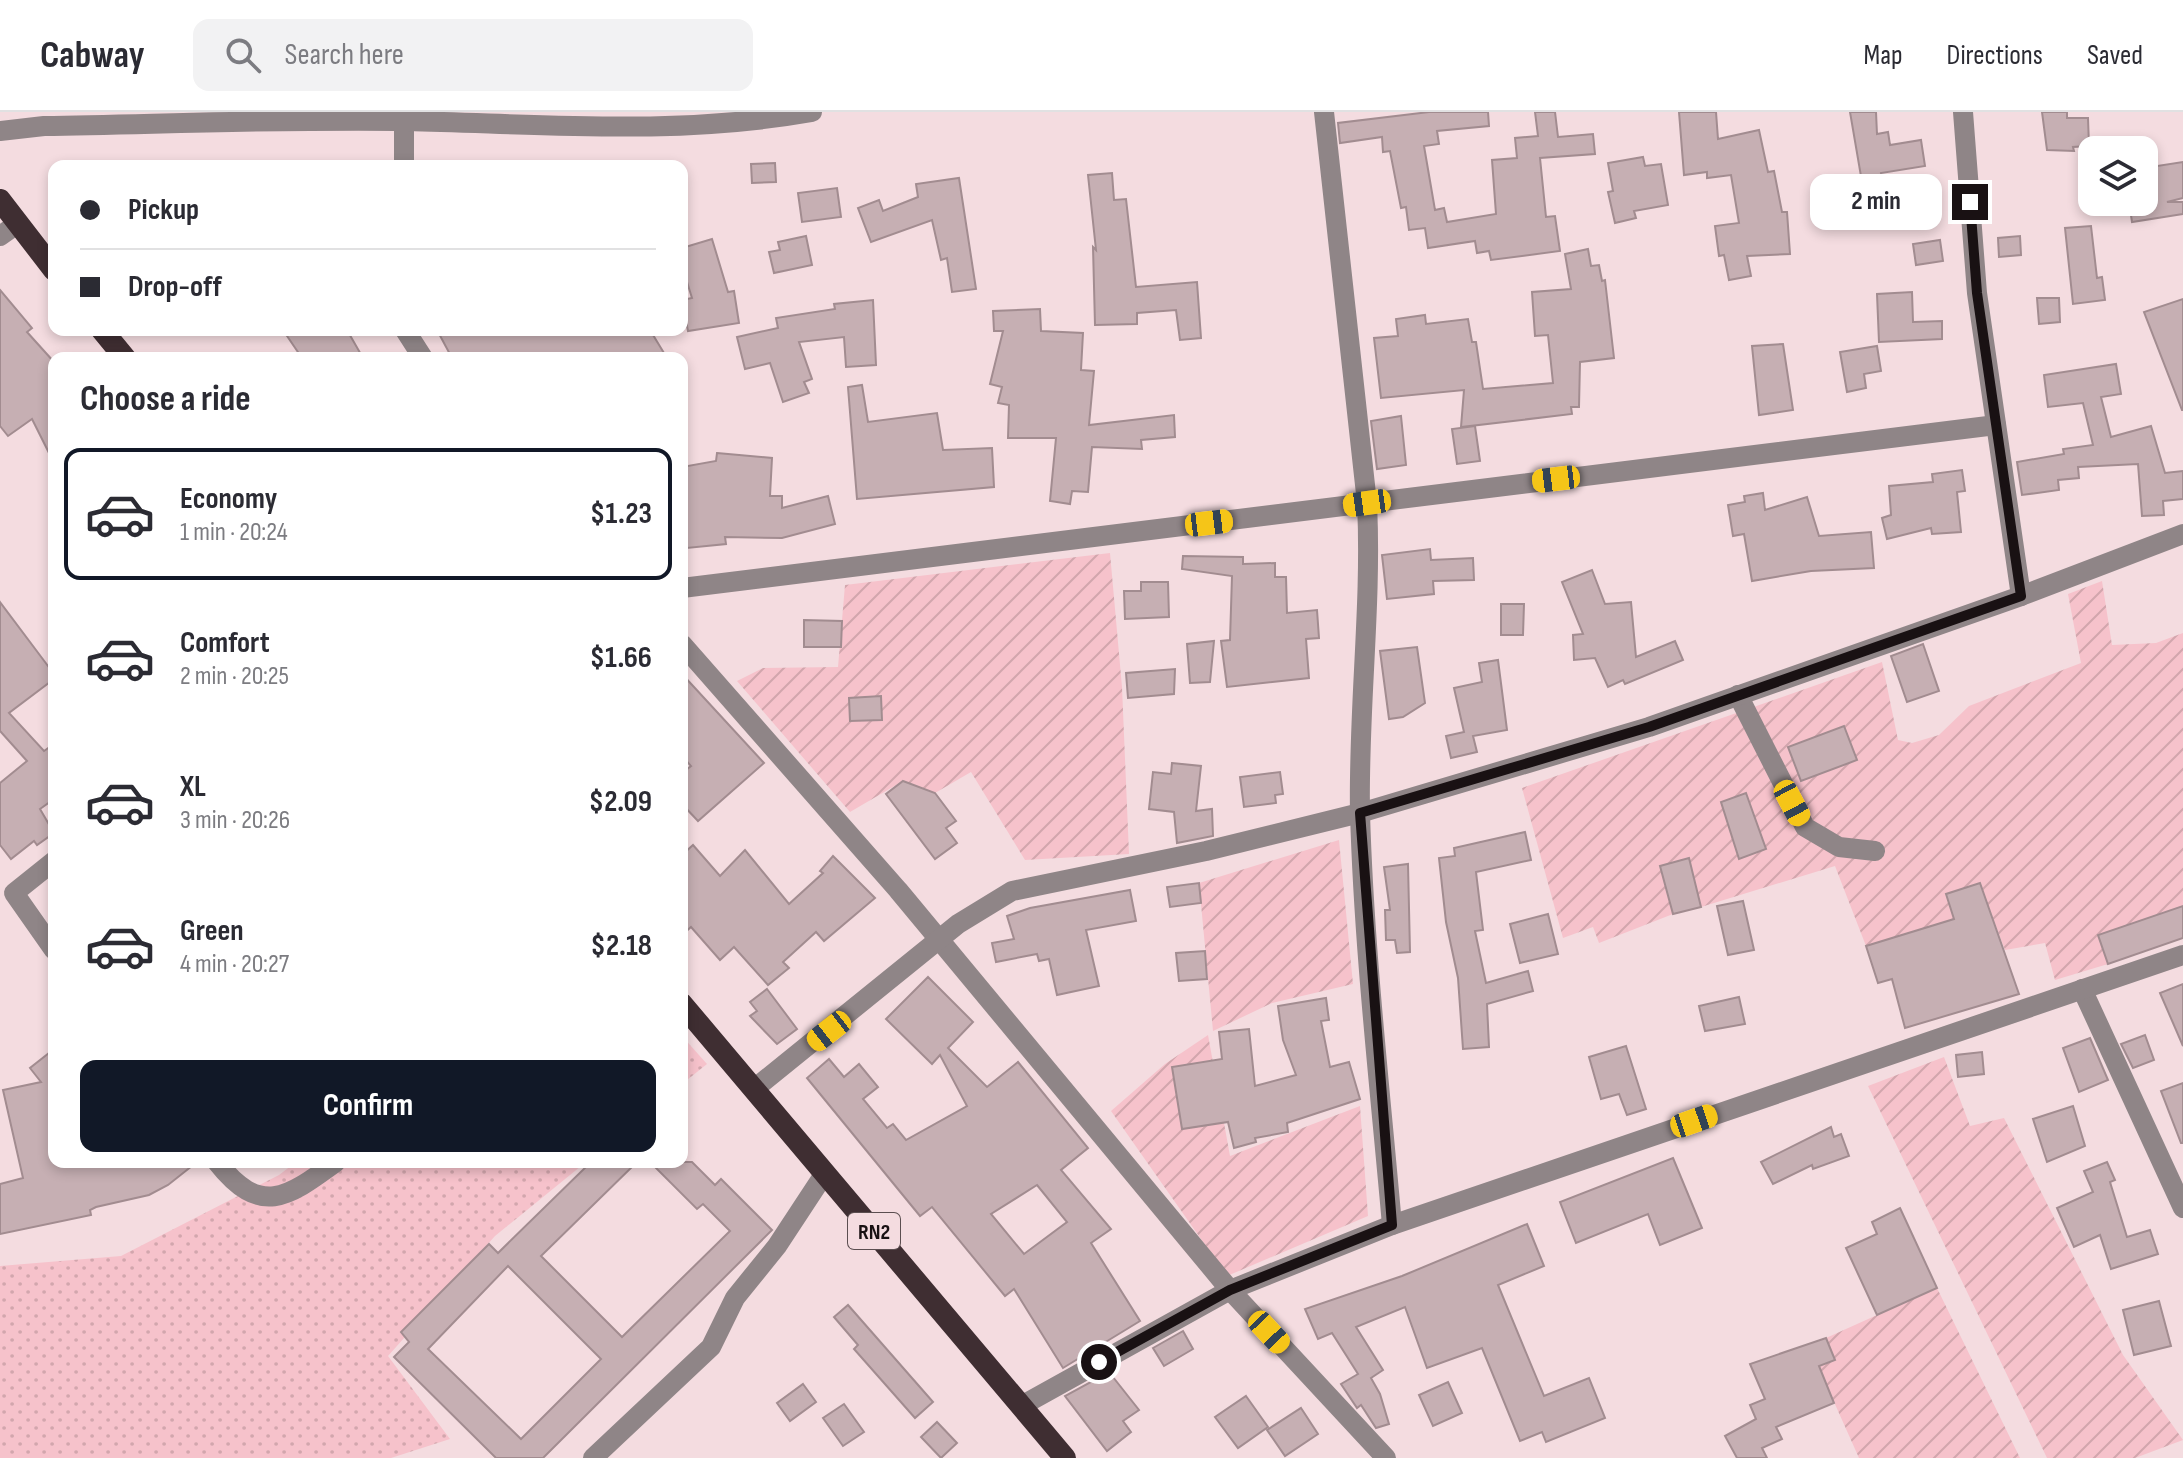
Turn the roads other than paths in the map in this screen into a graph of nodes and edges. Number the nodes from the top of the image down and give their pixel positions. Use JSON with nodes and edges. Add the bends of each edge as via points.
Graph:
{"nodes":[{"id":1,"x":812,"y":112,"type":"edge"},
{"id":2,"x":1324,"y":112,"type":"edge"},
{"id":3,"x":1963,"y":112,"type":"edge"},
{"id":4,"x":633,"y":120,"type":"edge"},
{"id":5,"x":404,"y":121,"type":"junction"},
{"id":6,"x":0,"y":131,"type":"edge"},
{"id":7,"x":404,"y":160,"type":"edge"},
{"id":8,"x":0,"y":200,"type":"edge"},
{"id":9,"x":9,"y":230,"type":"edge"},
{"id":10,"x":48,"y":265,"type":"edge"},
{"id":11,"x":107,"y":336,"type":"edge"},
{"id":12,"x":120,"y":352,"type":"edge"},
{"id":13,"x":1996,"y":425,"type":"junction"},
{"id":14,"x":1367,"y":503,"type":"junction"},
{"id":15,"x":2183,"y":534,"type":"edge"},
{"id":16,"x":688,"y":587,"type":"edge"},
{"id":17,"x":2021,"y":596,"type":"junction"},
{"id":18,"x":688,"y":651,"type":"edge"},
{"id":19,"x":1738,"y":695,"type":"junction"},
{"id":20,"x":1360,"y":813,"type":"junction"},
{"id":21,"x":1875,"y":851,"type":"dead end"},
{"id":22,"x":48,"y":864,"type":"edge"},
{"id":23,"x":7,"y":888,"type":"edge"},
{"id":24,"x":941,"y":940,"type":"junction"},
{"id":25,"x":48,"y":942,"type":"edge"},
{"id":26,"x":2183,"y":955,"type":"edge"},
{"id":27,"x":2082,"y":989,"type":"junction"},
{"id":28,"x":688,"y":1011,"type":"edge"},
{"id":29,"x":754,"y":1089,"type":"junction"},
{"id":30,"x":222,"y":1168,"type":"edge"},
{"id":31,"x":328,"y":1168,"type":"edge"},
{"id":32,"x":825,"y":1173,"type":"junction"},
{"id":33,"x":2183,"y":1208,"type":"edge"},
{"id":34,"x":1392,"y":1225,"type":"junction"},
{"id":35,"x":1230,"y":1290,"type":"junction"},
{"id":36,"x":1021,"y":1406,"type":"junction"},
{"id":37,"x":593,"y":1458,"type":"edge"},
{"id":38,"x":1065,"y":1458,"type":"edge"},
{"id":39,"x":1386,"y":1458,"type":"edge"}],
"edges":[{"from":1,"to":4,"type":"street","via":[[713,126]]},
{"from":2,"to":14,"type":"street"},
{"from":3,"to":13,"type":"street","via":[[1977,293]]},
{"from":4,"to":5,"type":"street"},
{"from":5,"to":6,"type":"street"},
{"from":5,"to":7,"type":"street"},
{"from":8,"to":9,"type":"highway"},
{"from":9,"to":10,"type":"highway"},
{"from":11,"to":12,"type":"highway"},
{"from":13,"to":14,"type":"street"},
{"from":13,"to":17,"type":"street"},
{"from":14,"to":16,"type":"street"},
{"from":14,"to":20,"type":"street"},
{"from":15,"to":17,"type":"street"},
{"from":17,"to":19,"type":"street"},
{"from":18,"to":24,"type":"street"},
{"from":19,"to":20,"type":"street","via":[[1649,727]]},
{"from":19,"to":21,"type":"street","via":[[1805,827],[1839,847]]},
{"from":20,"to":24,"type":"street","via":[[1012,891]]},
{"from":20,"to":34,"type":"street"},
{"from":22,"to":23,"type":"street"},
{"from":23,"to":25,"type":"street"},
{"from":24,"to":29,"type":"street"},
{"from":24,"to":35,"type":"street"},
{"from":26,"to":27,"type":"street"},
{"from":27,"to":33,"type":"street"},
{"from":27,"to":34,"type":"street"},
{"from":28,"to":29,"type":"highway","number":"RN2"},
{"from":29,"to":32,"type":"highway","number":"RN2"},
{"from":30,"to":31,"type":"street","via":[[233,1182],[260,1198],[291,1194]]},
{"from":32,"to":36,"type":"highway","number":"RN2"},
{"from":32,"to":37,"type":"street","via":[[735,1298],[711,1347]]},
{"from":34,"to":35,"type":"street"},
{"from":35,"to":36,"type":"street"},
{"from":35,"to":39,"type":"street"},
{"from":36,"to":38,"type":"highway","number":"RN2"}]}
